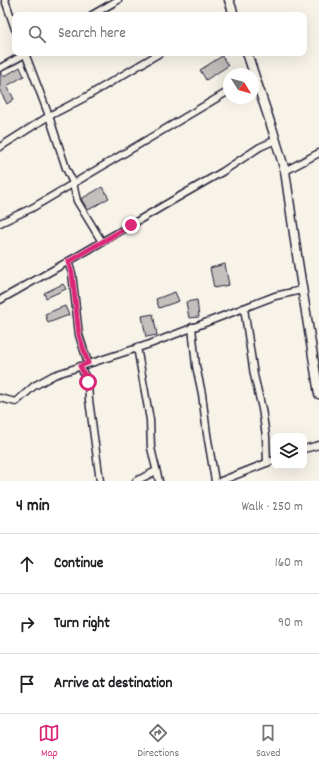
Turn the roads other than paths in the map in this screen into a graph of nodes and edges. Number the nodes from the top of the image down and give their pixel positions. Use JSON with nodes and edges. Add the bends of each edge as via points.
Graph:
{"nodes":[{"id":1,"x":5,"y":0,"type":"edge"},
{"id":2,"x":118,"y":0,"type":"edge"},
{"id":3,"x":229,"y":0,"type":"edge"},
{"id":4,"x":97,"y":12,"type":"edge"},
{"id":5,"x":233,"y":12,"type":"edge"},
{"id":6,"x":12,"y":20,"type":"edge"},
{"id":7,"x":21,"y":56,"type":"edge"},
{"id":8,"x":27,"y":56,"type":"edge"},
{"id":9,"x":155,"y":56,"type":"edge"},
{"id":10,"x":248,"y":56,"type":"edge"},
{"id":11,"x":0,"y":68,"type":"edge"},
{"id":12,"x":252,"y":68,"type":"edge"},
{"id":13,"x":259,"y":91,"type":"edge"},
{"id":14,"x":223,"y":95,"type":"edge"},
{"id":15,"x":50,"y":116,"type":"junction"},
{"id":16,"x":276,"y":140,"type":"junction"},
{"id":17,"x":0,"y":147,"type":"edge"},
{"id":18,"x":319,"y":153,"type":"edge"},
{"id":19,"x":285,"y":171,"type":"junction"},
{"id":20,"x":73,"y":183,"type":"junction"},
{"id":21,"x":0,"y":222,"type":"edge"},
{"id":22,"x":102,"y":242,"type":"junction"},
{"id":23,"x":68,"y":262,"type":"junction"},
{"id":24,"x":302,"y":290,"type":"junction"},
{"id":25,"x":0,"y":300,"type":"edge"},
{"id":26,"x":244,"y":308,"type":"junction"},
{"id":27,"x":192,"y":327,"type":"junction"},
{"id":28,"x":138,"y":347,"type":"junction"},
{"id":29,"x":88,"y":363,"type":"junction"},
{"id":30,"x":80,"y":366,"type":"junction"},
{"id":31,"x":318,"y":371,"type":"edge"},
{"id":32,"x":319,"y":394,"type":"edge"},
{"id":33,"x":0,"y":398,"type":"edge"},
{"id":34,"x":319,"y":446,"type":"edge"},
{"id":35,"x":307,"y":448,"type":"edge"},
{"id":36,"x":271,"y":462,"type":"edge"},
{"id":37,"x":268,"y":463,"type":"junction"},
{"id":38,"x":156,"y":471,"type":"junction"},
{"id":39,"x":100,"y":481,"type":"edge"},
{"id":40,"x":136,"y":481,"type":"edge"},
{"id":41,"x":159,"y":481,"type":"edge"},
{"id":42,"x":215,"y":481,"type":"edge"},
{"id":43,"x":221,"y":481,"type":"edge"}],
"edges":[{"from":1,"to":6,"type":"street"},
{"from":2,"to":4,"type":"street"},
{"from":3,"to":5,"type":"street"},
{"from":7,"to":11,"type":"street"},
{"from":8,"to":15,"type":"street"},
{"from":9,"to":15,"type":"street"},
{"from":10,"to":12,"type":"street"},
{"from":13,"to":16,"type":"street"},
{"from":14,"to":20,"type":"street"},
{"from":15,"to":17,"type":"street"},
{"from":15,"to":20,"type":"street"},
{"from":16,"to":19,"type":"street"},
{"from":16,"to":22,"type":"street","via":[[260,147]]},
{"from":18,"to":19,"type":"street"},
{"from":19,"to":24,"type":"street"},
{"from":20,"to":21,"type":"street","via":[[32,208]]},
{"from":20,"to":22,"type":"street","via":[[77,201]]},
{"from":22,"to":23,"type":"street"},
{"from":23,"to":25,"type":"street"},
{"from":23,"to":29,"type":"street","via":[[72,273],[79,335]]},
{"from":24,"to":26,"type":"street","via":[[275,296]]},
{"from":24,"to":31,"type":"street"},
{"from":26,"to":27,"type":"street"},
{"from":26,"to":37,"type":"street","via":[[262,409]]},
{"from":27,"to":28,"type":"street"},
{"from":27,"to":42,"type":"street"},
{"from":28,"to":29,"type":"street"},
{"from":28,"to":38,"type":"street"},
{"from":29,"to":30,"type":"street"},
{"from":30,"to":33,"type":"street","via":[[54,375],[34,386],[16,402]]},
{"from":30,"to":39,"type":"street","via":[[88,382]]},
{"from":31,"to":32,"type":"street"},
{"from":34,"to":35,"type":"street"},
{"from":36,"to":37,"type":"street"},
{"from":37,"to":43,"type":"street"},
{"from":38,"to":40,"type":"street"},
{"from":38,"to":41,"type":"street"}]}
